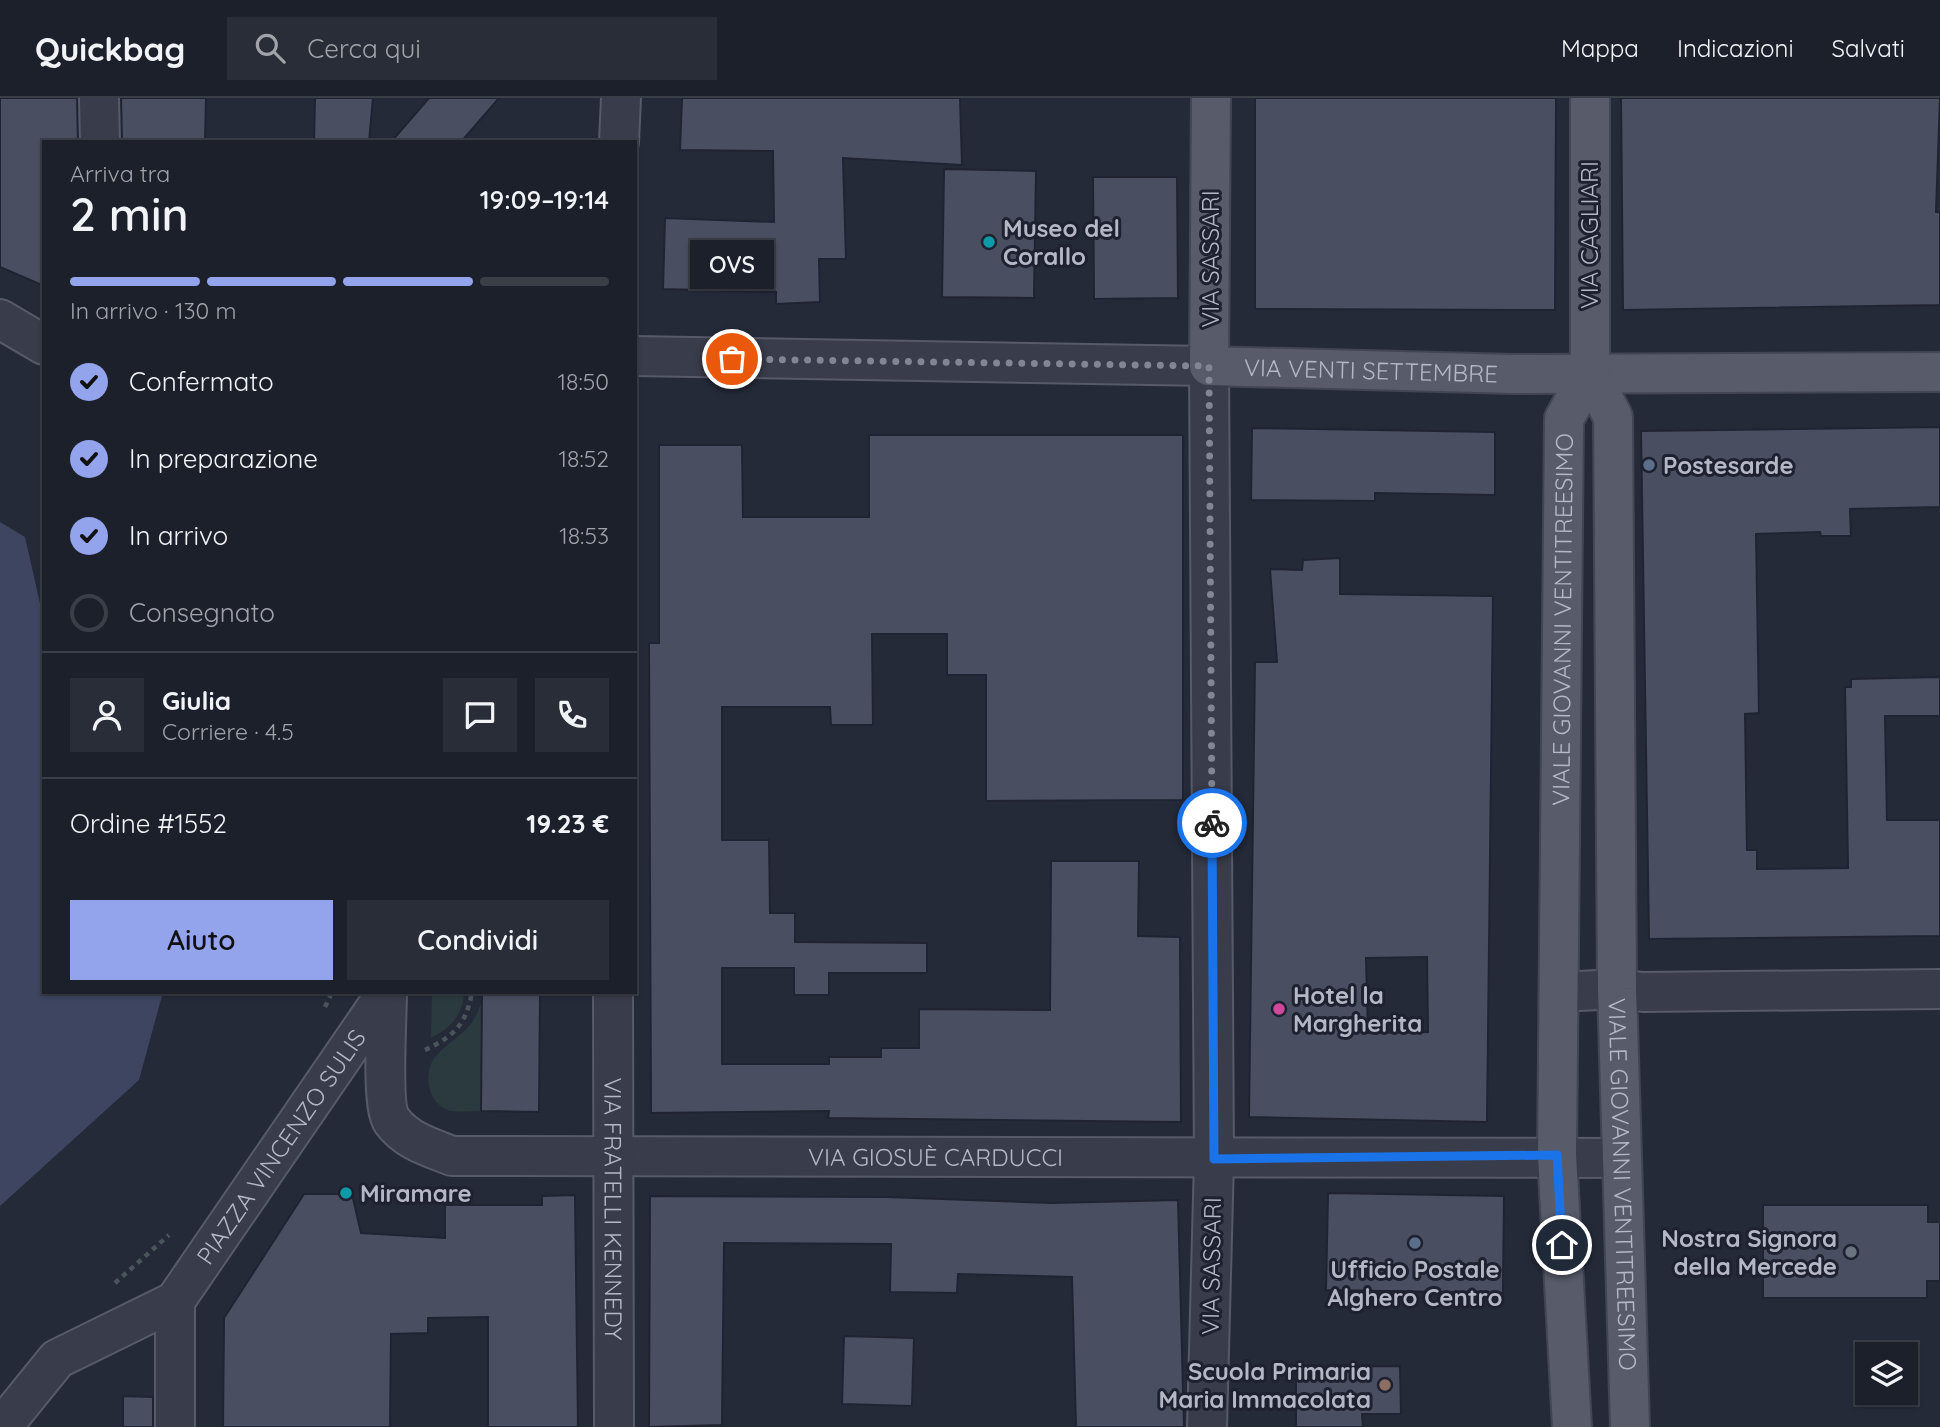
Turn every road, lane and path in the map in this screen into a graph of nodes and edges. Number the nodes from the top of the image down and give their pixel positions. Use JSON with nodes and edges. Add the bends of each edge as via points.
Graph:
{"nodes":[{"id":1,"x":99,"y":98,"type":"edge"},
{"id":2,"x":621,"y":98,"type":"edge"},
{"id":3,"x":1211,"y":98,"type":"edge"},
{"id":4,"x":1590,"y":98,"type":"edge"},
{"id":5,"x":100,"y":140,"type":"edge"},
{"id":6,"x":619,"y":140,"type":"edge"},
{"id":7,"x":0,"y":319,"type":"edge"},
{"id":8,"x":42,"y":344,"type":"edge"},
{"id":9,"x":637,"y":356,"type":"edge"},
{"id":10,"x":1209,"y":366,"type":"junction"},
{"id":11,"x":1590,"y":372,"type":"junction"},
{"id":12,"x":1940,"y":372,"type":"edge"},
{"id":13,"x":1617,"y":989,"type":"junction"},
{"id":14,"x":1940,"y":989,"type":"edge"},
{"id":15,"x":1560,"y":992,"type":"junction"},
{"id":16,"x":331,"y":994,"type":"edge"},
{"id":17,"x":386,"y":994,"type":"edge"},
{"id":18,"x":387,"y":994,"type":"edge"},
{"id":19,"x":472,"y":994,"type":"edge"},
{"id":20,"x":613,"y":994,"type":"edge"},
{"id":21,"x":321,"y":1017,"type":"dead end"},
{"id":22,"x":421,"y":1052,"type":"dead end"},
{"id":23,"x":1557,"y":1155,"type":"junction"},
{"id":24,"x":612,"y":1157,"type":"junction"},
{"id":25,"x":1622,"y":1158,"type":"junction"},
{"id":26,"x":1214,"y":1159,"type":"junction"},
{"id":27,"x":174,"y":1231,"type":"dead end"},
{"id":28,"x":113,"y":1285,"type":"dead end"},
{"id":29,"x":175,"y":1301,"type":"junction"},
{"id":30,"x":2,"y":1427,"type":"edge"},
{"id":31,"x":175,"y":1427,"type":"edge"},
{"id":32,"x":614,"y":1427,"type":"edge"},
{"id":33,"x":1207,"y":1427,"type":"edge"},
{"id":34,"x":1572,"y":1427,"type":"edge"},
{"id":35,"x":1630,"y":1427,"type":"edge"}],
"edges":[{"from":1,"to":5,"type":"street"},
{"from":2,"to":6,"type":"street"},
{"from":3,"to":10,"type":"main road","name":"VIA SASSARI"},
{"from":4,"to":11,"type":"main road","name":"VIA CAGLIARI"},
{"from":7,"to":8,"type":"street"},
{"from":9,"to":10,"type":"street","name":"VIA VENTI SETTEMBRE"},
{"from":10,"to":11,"type":"main road","name":"VIA VENTI SETTEMBRE"},
{"from":10,"to":26,"type":"street","name":"VIA SASSARI"},
{"from":11,"to":12,"type":"main road","name":"VIA VENTI SETTEMBRE"},
{"from":11,"to":13,"type":"main road","name":"VIALE GIOVANNI VENTITREESIMO","via":[[1613,417]]},
{"from":11,"to":15,"type":"main road","name":"VIALE GIOVANNI VENTITREESIMO","via":[[1564,419]]},
{"from":13,"to":14,"type":"street"},
{"from":13,"to":15,"type":"street"},
{"from":13,"to":25,"type":"main road","name":"VIALE GIOVANNI VENTITREESIMO"},
{"from":15,"to":23,"type":"main road","name":"VIALE GIOVANNI VENTITREESIMO"},
{"from":16,"to":21,"type":"path"},
{"from":17,"to":29,"type":"street","name":"PIAZZA VINCENZO SULIS"},
{"from":18,"to":24,"type":"street","name":"VIA GIOSUÈ CARDUCCI","via":[[390,1119],[413,1141],[452,1156]]},
{"from":19,"to":22,"type":"path","via":[[454,1034]]},
{"from":20,"to":24,"type":"street","name":"VIA FRATELLI KENNEDY"},
{"from":23,"to":25,"type":"street","name":"VIA GIOSUÈ CARDUCCI"},
{"from":23,"to":26,"type":"street","name":"VIA GIOSUÈ CARDUCCI"},
{"from":23,"to":34,"type":"main road","name":"VIALE GIOVANNI VENTITREESIMO"},
{"from":24,"to":26,"type":"street","name":"VIA GIOSUÈ CARDUCCI"},
{"from":24,"to":32,"type":"street","name":"VIA FRATELLI KENNEDY"},
{"from":25,"to":35,"type":"main road","name":"VIALE GIOVANNI VENTITREESIMO"},
{"from":26,"to":33,"type":"street","name":"VIA SASSARI"},
{"from":27,"to":28,"type":"path"},
{"from":29,"to":30,"type":"street","via":[[57,1359]]},
{"from":29,"to":31,"type":"street"}]}
